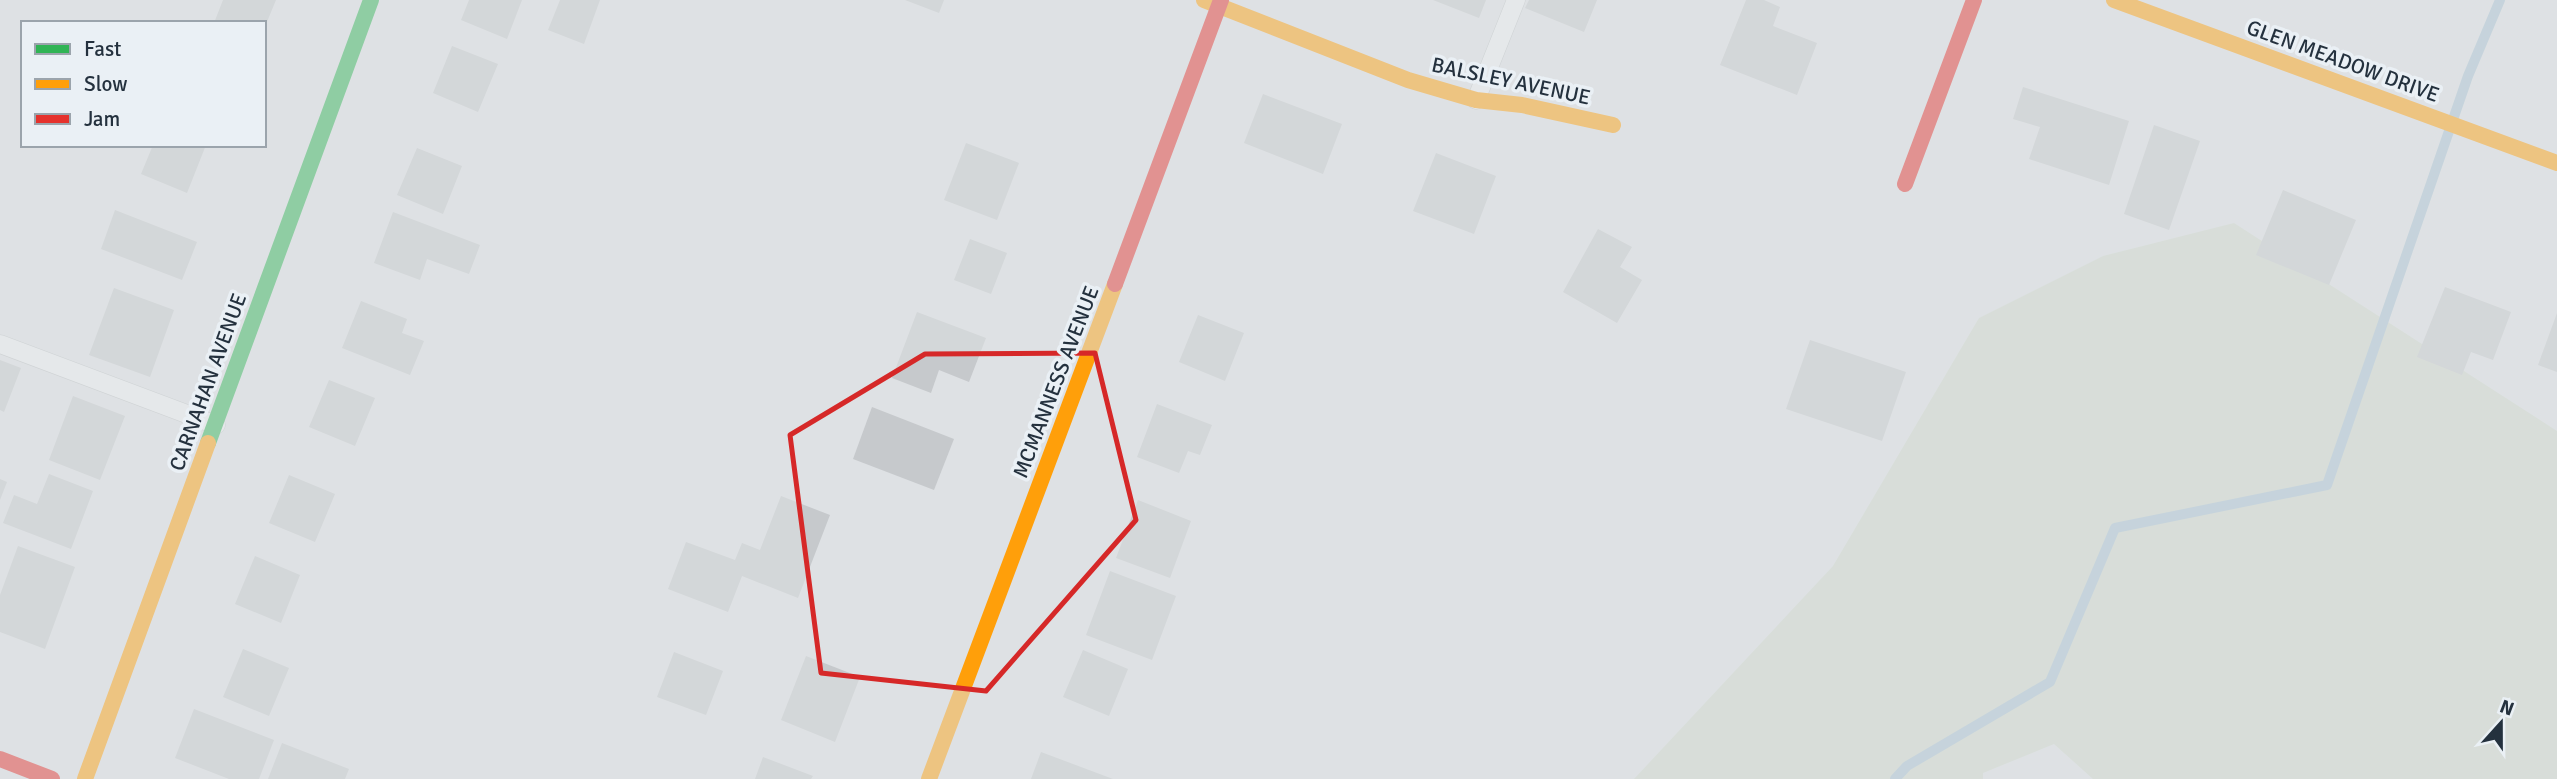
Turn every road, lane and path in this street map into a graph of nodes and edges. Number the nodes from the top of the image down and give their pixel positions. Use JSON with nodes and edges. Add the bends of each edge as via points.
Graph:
{"nodes":[{"id":1,"x":371,"y":0,"type":"edge"},
{"id":2,"x":1516,"y":0,"type":"edge"},
{"id":3,"x":1974,"y":0,"type":"edge"},
{"id":4,"x":2114,"y":0,"type":"edge"},
{"id":5,"x":1215,"y":2,"type":"edge"},
{"id":6,"x":1476,"y":100,"type":"junction"},
{"id":7,"x":1614,"y":125,"type":"dead end"},
{"id":8,"x":2557,"y":163,"type":"edge"},
{"id":9,"x":1905,"y":184,"type":"dead end"},
{"id":10,"x":0,"y":344,"type":"edge"},
{"id":11,"x":216,"y":425,"type":"junction"},
{"id":12,"x":0,"y":759,"type":"edge"},
{"id":13,"x":52,"y":779,"type":"edge"},
{"id":14,"x":85,"y":779,"type":"edge"},
{"id":15,"x":929,"y":779,"type":"edge"}],
"edges":[{"from":1,"to":11,"type":"street","name":"CARNAHAN AVENUE"},
{"from":2,"to":6,"type":"lane"},
{"from":3,"to":9,"type":"street"},
{"from":4,"to":8,"type":"street","name":"GLEN MEADOW DRIVE"},
{"from":5,"to":6,"type":"street","name":"BALSLEY AVENUE","via":[[1408,80]]},
{"from":5,"to":15,"type":"street","name":"MCMANNESS AVENUE"},
{"from":6,"to":7,"type":"street","name":"BALSLEY AVENUE"},
{"from":10,"to":11,"type":"lane"},
{"from":11,"to":14,"type":"street","name":"CARNAHAN AVENUE"},
{"from":12,"to":13,"type":"street"}]}
